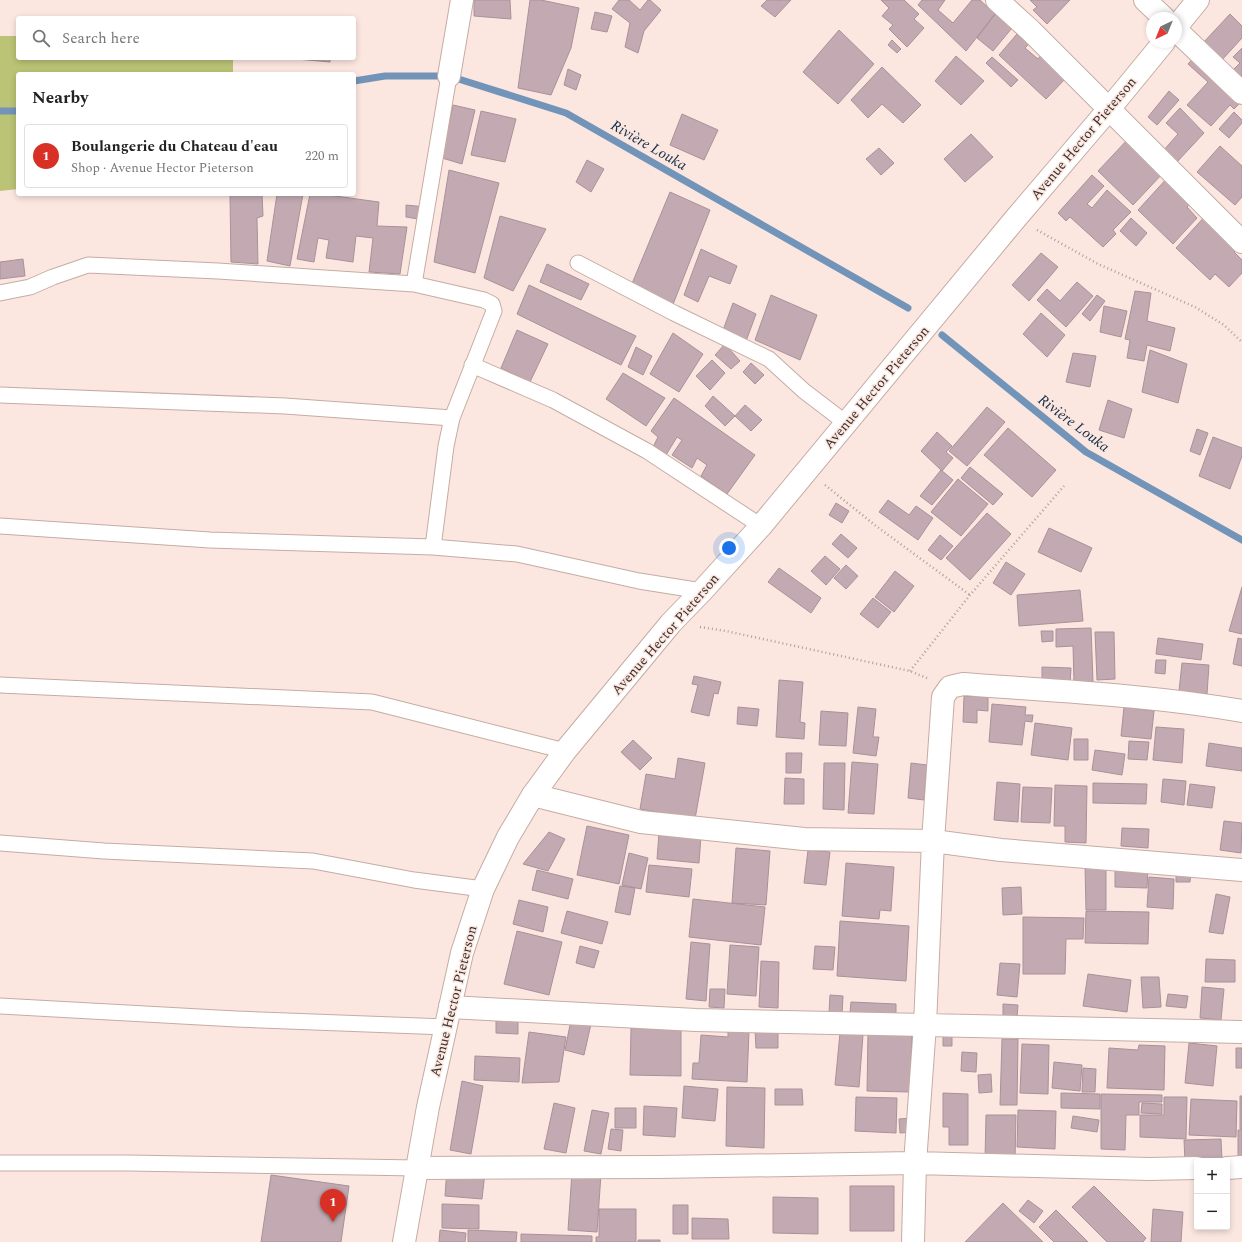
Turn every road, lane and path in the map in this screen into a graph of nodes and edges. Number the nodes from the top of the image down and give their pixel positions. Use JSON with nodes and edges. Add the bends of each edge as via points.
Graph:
{"nodes":[{"id":1,"x":462,"y":0,"type":"edge"},
{"id":2,"x":997,"y":0,"type":"edge"},
{"id":3,"x":1145,"y":0,"type":"edge"},
{"id":4,"x":1198,"y":0,"type":"edge"},
{"id":5,"x":1158,"y":12,"type":"edge"},
{"id":6,"x":1182,"y":21,"type":"edge"},
{"id":7,"x":1182,"y":35,"type":"edge"},
{"id":8,"x":1159,"y":48,"type":"edge"},
{"id":9,"x":450,"y":76,"type":"joint"},
{"id":10,"x":1242,"y":93,"type":"edge"},
{"id":11,"x":1109,"y":109,"type":"junction"},
{"id":12,"x":1016,"y":218,"type":"junction"},
{"id":13,"x":1242,"y":242,"type":"edge"},
{"id":14,"x":578,"y":263,"type":"dead end"},
{"id":15,"x":414,"y":284,"type":"junction"},
{"id":16,"x":0,"y":293,"type":"edge"},
{"id":17,"x":1242,"y":342,"type":"edge"},
{"id":18,"x":472,"y":365,"type":"junction"},
{"id":19,"x":0,"y":395,"type":"edge"},
{"id":20,"x":452,"y":418,"type":"junction"},
{"id":21,"x":846,"y":423,"type":"junction"},
{"id":22,"x":807,"y":471,"type":"junction"},
{"id":23,"x":1064,"y":486,"type":"dead end"},
{"id":24,"x":0,"y":526,"type":"edge"},
{"id":25,"x":761,"y":526,"type":"junction"},
{"id":26,"x":433,"y":547,"type":"junction"},
{"id":27,"x":702,"y":591,"type":"junction"},
{"id":28,"x":970,"y":595,"type":"junction"},
{"id":29,"x":671,"y":623,"type":"junction"},
{"id":30,"x":910,"y":671,"type":"junction"},
{"id":31,"x":0,"y":685,"type":"edge"},
{"id":32,"x":950,"y":687,"type":"junction"},
{"id":33,"x":1242,"y":711,"type":"edge"},
{"id":34,"x":565,"y":751,"type":"junction"},
{"id":35,"x":533,"y":794,"type":"junction"},
{"id":36,"x":933,"y":841,"type":"junction"},
{"id":37,"x":0,"y":843,"type":"edge"},
{"id":38,"x":1242,"y":870,"type":"edge"},
{"id":39,"x":483,"y":889,"type":"junction"},
{"id":40,"x":0,"y":1006,"type":"edge"},
{"id":41,"x":448,"y":1017,"type":"junction"},
{"id":42,"x":925,"y":1026,"type":"junction"},
{"id":43,"x":1242,"y":1032,"type":"edge"},
{"id":44,"x":0,"y":1163,"type":"edge"},
{"id":45,"x":915,"y":1163,"type":"junction"},
{"id":46,"x":1242,"y":1167,"type":"edge"},
{"id":47,"x":417,"y":1168,"type":"junction"},
{"id":48,"x":1194,"y":1168,"type":"edge"},
{"id":49,"x":1230,"y":1168,"type":"edge"},
{"id":50,"x":404,"y":1242,"type":"edge"},
{"id":51,"x":914,"y":1242,"type":"edge"}],
"edges":[{"from":1,"to":9,"type":"street"},
{"from":2,"to":11,"type":"street"},
{"from":3,"to":5,"type":"street"},
{"from":4,"to":6,"type":"street"},
{"from":7,"to":10,"type":"street"},
{"from":8,"to":11,"type":"street","name":"Avenue Hector Pieterson"},
{"from":9,"to":15,"type":"lane"},
{"from":11,"to":12,"type":"street","name":"Avenue Hector Pieterson"},
{"from":11,"to":13,"type":"street"},
{"from":12,"to":17,"type":"path","via":[[1098,264],[1195,306],[1224,325]]},
{"from":12,"to":21,"type":"street","name":"Avenue Hector Pieterson"},
{"from":14,"to":21,"type":"lane","via":[[769,359],[804,391]]},
{"from":15,"to":16,"type":"lane","via":[[88,265],[30,287]]},
{"from":15,"to":18,"type":"lane","via":[[492,304],[494,311]]},
{"from":18,"to":20,"type":"lane"},
{"from":18,"to":25,"type":"lane","via":[[553,400],[647,451]]},
{"from":19,"to":20,"type":"lane","via":[[285,406]]},
{"from":20,"to":26,"type":"lane"},
{"from":21,"to":22,"type":"street","name":"Avenue Hector Pieterson"},
{"from":22,"to":25,"type":"street","name":"Avenue Hector Pieterson"},
{"from":22,"to":28,"type":"path"},
{"from":23,"to":28,"type":"path"},
{"from":24,"to":26,"type":"lane","via":[[210,540]]},
{"from":25,"to":27,"type":"street","name":"Avenue Hector Pieterson"},
{"from":26,"to":27,"type":"lane","via":[[517,554],[639,581]]},
{"from":27,"to":29,"type":"street","name":"Avenue Hector Pieterson"},
{"from":28,"to":30,"type":"path"},
{"from":29,"to":30,"type":"path","via":[[726,631]]},
{"from":29,"to":34,"type":"street","name":"Avenue Hector Pieterson"},
{"from":30,"to":32,"type":"path"},
{"from":31,"to":34,"type":"lane","via":[[372,702]]},
{"from":32,"to":33,"type":"street","via":[[963,684],[1119,695]]},
{"from":32,"to":36,"type":"street","via":[[942,697]]},
{"from":34,"to":35,"type":"street","name":"Avenue Hector Pieterson"},
{"from":35,"to":36,"type":"street","via":[[641,822],[804,839]]},
{"from":35,"to":39,"type":"street","name":"Avenue Hector Pieterson","via":[[508,837]]},
{"from":36,"to":38,"type":"street","via":[[1001,850]]},
{"from":36,"to":42,"type":"street"},
{"from":37,"to":39,"type":"lane","via":[[104,851],[313,861],[414,880]]},
{"from":39,"to":41,"type":"street","name":"Avenue Hector Pieterson","via":[[462,953]]},
{"from":40,"to":41,"type":"lane","via":[[236,1019]]},
{"from":41,"to":42,"type":"street"},
{"from":41,"to":47,"type":"street","name":"Avenue Hector Pieterson"},
{"from":42,"to":43,"type":"street"},
{"from":42,"to":45,"type":"street"},
{"from":44,"to":47,"type":"lane"},
{"from":45,"to":47,"type":"street"},
{"from":45,"to":48,"type":"street"},
{"from":45,"to":51,"type":"street"},
{"from":46,"to":49,"type":"street"},
{"from":47,"to":50,"type":"street","name":"Avenue Hector Pieterson"}]}
